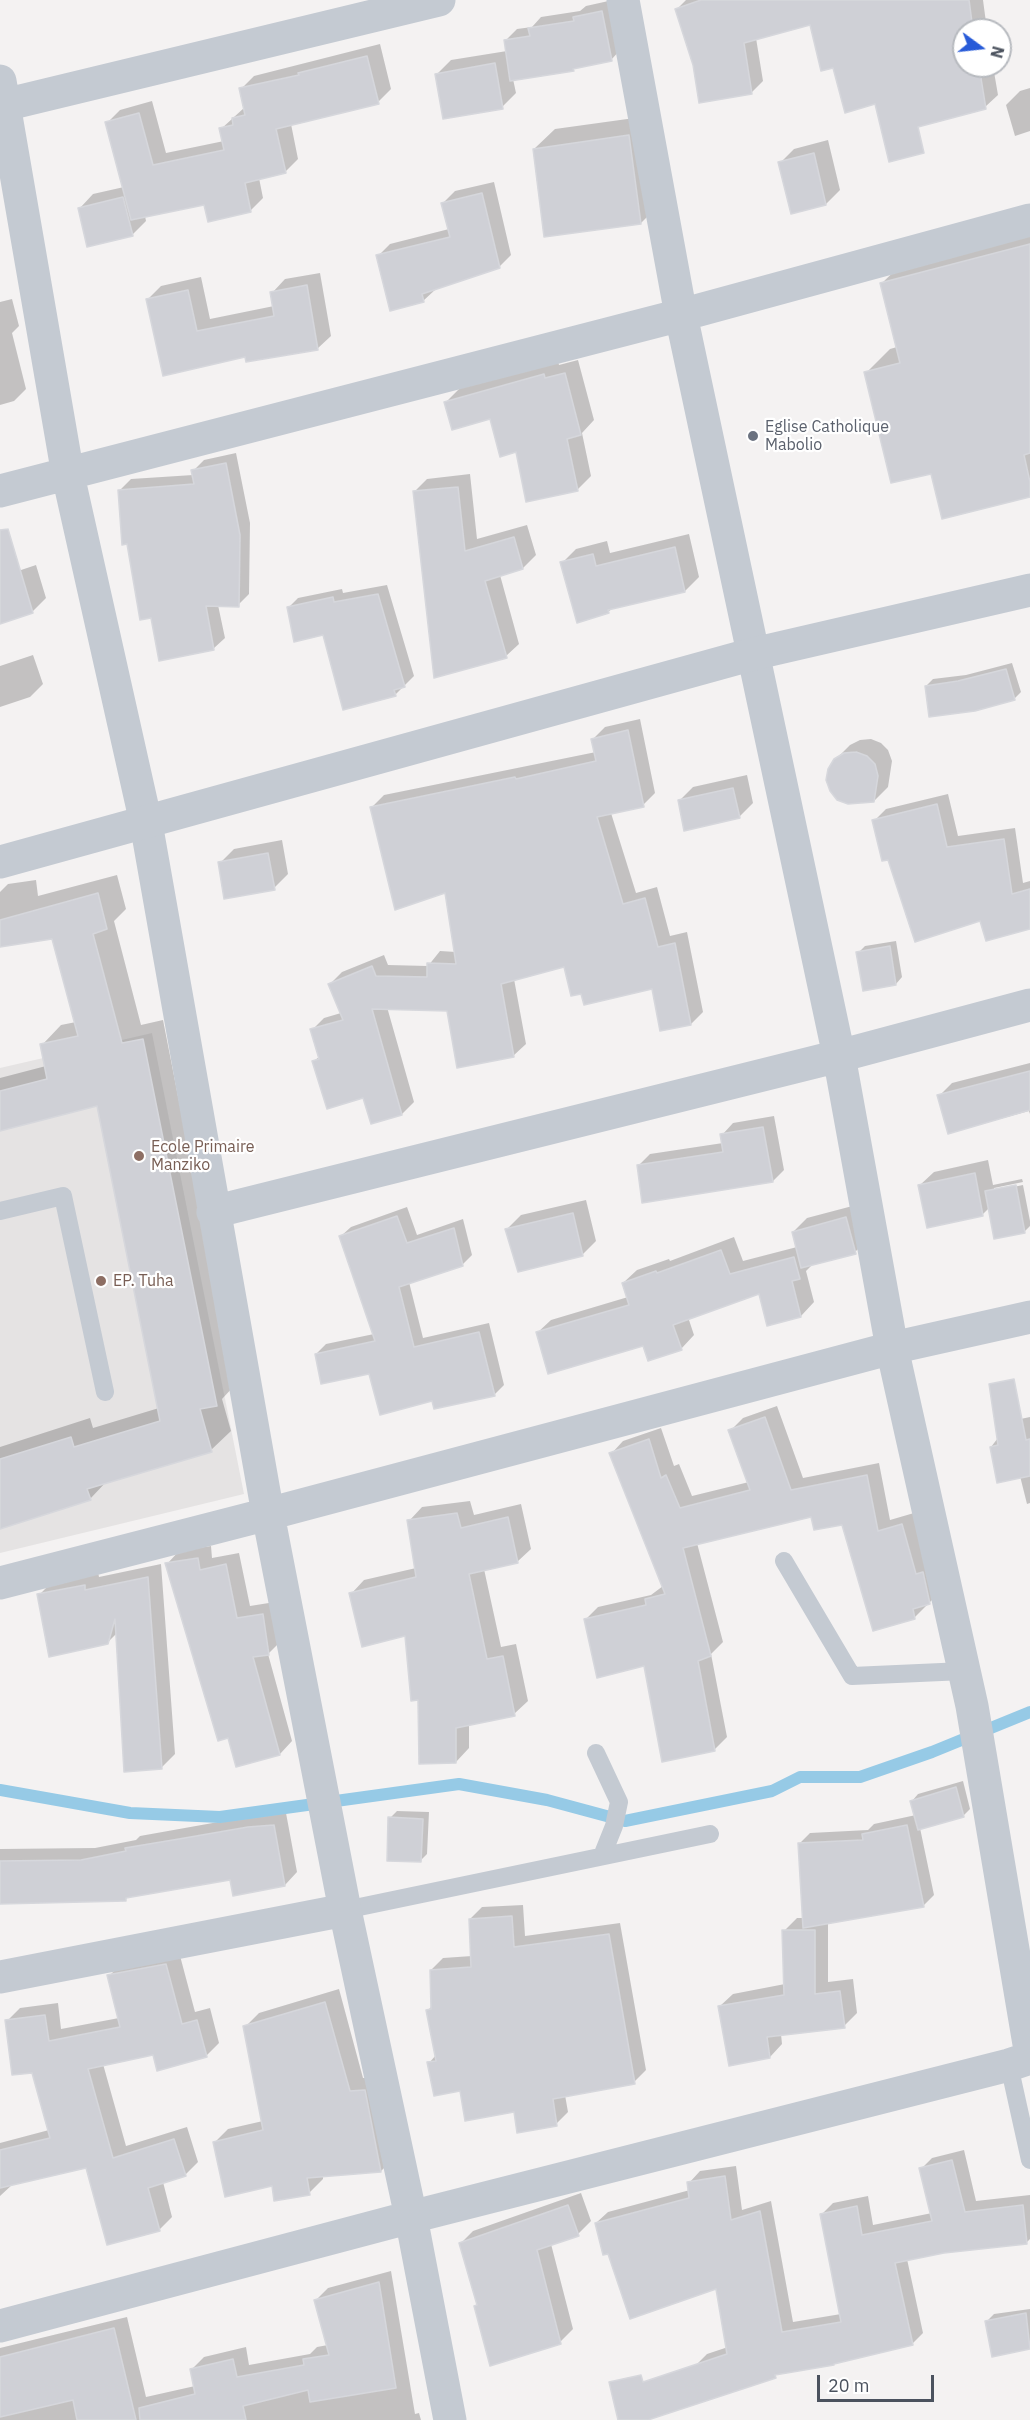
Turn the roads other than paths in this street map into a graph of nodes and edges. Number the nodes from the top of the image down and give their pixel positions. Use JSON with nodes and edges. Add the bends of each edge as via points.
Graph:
{"nodes":[{"id":1,"x":439,"y":0,"type":"edge"},
{"id":2,"x":623,"y":0,"type":"edge"},
{"id":3,"x":2,"y":97,"type":"edge"},
{"id":4,"x":1030,"y":220,"type":"edge"},
{"id":5,"x":681,"y":315,"type":"junction"},
{"id":6,"x":68,"y":475,"type":"junction"},
{"id":7,"x":0,"y":491,"type":"edge"},
{"id":8,"x":1030,"y":590,"type":"edge"},
{"id":9,"x":753,"y":654,"type":"junction"},
{"id":10,"x":146,"y":823,"type":"junction"},
{"id":11,"x":0,"y":862,"type":"edge"},
{"id":12,"x":1030,"y":1005,"type":"edge"},
{"id":13,"x":839,"y":1056,"type":"junction"},
{"id":14,"x":0,"y":1211,"type":"edge"},
{"id":15,"x":213,"y":1212,"type":"junction"},
{"id":16,"x":1030,"y":1317,"type":"edge"},
{"id":17,"x":892,"y":1348,"type":"junction"},
{"id":18,"x":105,"y":1392,"type":"dead end"},
{"id":19,"x":268,"y":1514,"type":"junction"},
{"id":20,"x":784,"y":1561,"type":"dead end"},
{"id":21,"x":0,"y":1583,"type":"edge"},
{"id":22,"x":964,"y":1671,"type":"junction"},
{"id":23,"x":596,"y":1753,"type":"dead end"},
{"id":24,"x":710,"y":1834,"type":"dead end"},
{"id":25,"x":602,"y":1856,"type":"junction"},
{"id":26,"x":345,"y":1910,"type":"junction"},
{"id":27,"x":0,"y":1977,"type":"edge"},
{"id":28,"x":1023,"y":2058,"type":"edge"},
{"id":29,"x":1030,"y":2160,"type":"edge"},
{"id":30,"x":411,"y":2217,"type":"junction"},
{"id":31,"x":0,"y":2326,"type":"edge"},
{"id":32,"x":450,"y":2420,"type":"edge"}],
"edges":[{"from":1,"to":3,"type":"street"},
{"from":2,"to":5,"type":"street"},
{"from":3,"to":6,"type":"street"},
{"from":4,"to":5,"type":"street"},
{"from":5,"to":6,"type":"street"},
{"from":5,"to":9,"type":"street"},
{"from":6,"to":7,"type":"street"},
{"from":6,"to":10,"type":"street"},
{"from":8,"to":9,"type":"street"},
{"from":9,"to":10,"type":"street"},
{"from":9,"to":13,"type":"street"},
{"from":10,"to":11,"type":"street"},
{"from":10,"to":15,"type":"street"},
{"from":12,"to":13,"type":"street"},
{"from":13,"to":15,"type":"street"},
{"from":13,"to":17,"type":"street"},
{"from":14,"to":18,"type":"lane","via":[[63,1196]]},
{"from":15,"to":19,"type":"street"},
{"from":16,"to":17,"type":"street"},
{"from":17,"to":19,"type":"street"},
{"from":17,"to":22,"type":"street"},
{"from":19,"to":21,"type":"street"},
{"from":19,"to":26,"type":"street"},
{"from":20,"to":22,"type":"lane","via":[[852,1676]]},
{"from":22,"to":28,"type":"street","via":[[981,1752]]},
{"from":23,"to":25,"type":"lane","via":[[619,1802]]},
{"from":24,"to":25,"type":"lane"},
{"from":25,"to":26,"type":"lane"},
{"from":26,"to":27,"type":"street"},
{"from":26,"to":30,"type":"street"},
{"from":28,"to":29,"type":"lane"},
{"from":28,"to":30,"type":"street"},
{"from":30,"to":31,"type":"street"},
{"from":30,"to":32,"type":"street"}]}
